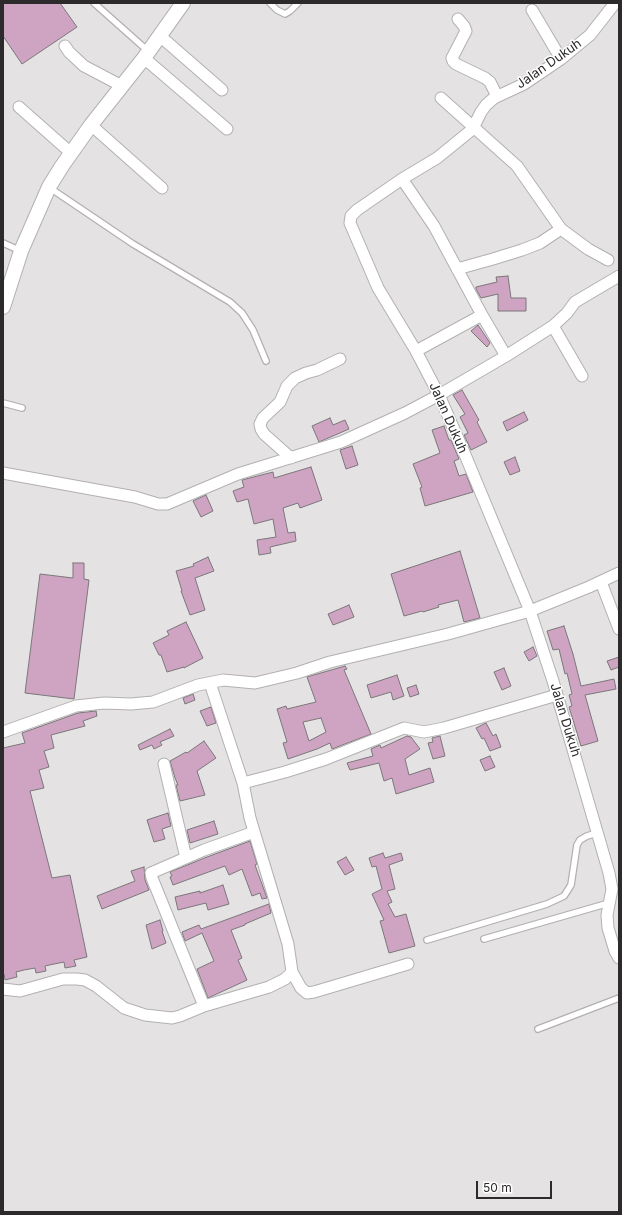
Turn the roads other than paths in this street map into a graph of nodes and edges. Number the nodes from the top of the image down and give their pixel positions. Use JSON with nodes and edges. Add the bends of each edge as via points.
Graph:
{"nodes":[{"id":1,"x":94,"y":3,"type":"edge"},
{"id":2,"x":183,"y":3,"type":"edge"},
{"id":3,"x":270,"y":3,"type":"edge"},
{"id":4,"x":298,"y":3,"type":"edge"},
{"id":5,"x":615,"y":3,"type":"edge"},
{"id":6,"x":532,"y":10,"type":"dead end"},
{"id":7,"x":458,"y":20,"type":"dead end"},
{"id":8,"x":160,"y":36,"type":"junction"},
{"id":9,"x":65,"y":46,"type":"dead end"},
{"id":10,"x":146,"y":55,"type":"junction"},
{"id":11,"x":561,"y":59,"type":"junction"},
{"id":12,"x":122,"y":86,"type":"junction"},
{"id":13,"x":222,"y":90,"type":"dead end"},
{"id":14,"x":497,"y":96,"type":"junction"},
{"id":15,"x":441,"y":98,"type":"dead end"},
{"id":16,"x":19,"y":107,"type":"dead end"},
{"id":17,"x":91,"y":125,"type":"junction"},
{"id":18,"x":474,"y":128,"type":"junction"},
{"id":19,"x":228,"y":129,"type":"dead end"},
{"id":20,"x":71,"y":153,"type":"junction"},
{"id":21,"x":402,"y":179,"type":"junction"},
{"id":22,"x":49,"y":187,"type":"junction"},
{"id":23,"x":162,"y":188,"type":"dead end"},
{"id":24,"x":561,"y":229,"type":"junction"},
{"id":25,"x":3,"y":243,"type":"edge"},
{"id":26,"x":21,"y":251,"type":"junction"},
{"id":27,"x":608,"y":260,"type":"dead end"},
{"id":28,"x":457,"y":269,"type":"junction"},
{"id":29,"x":619,"y":276,"type":"edge"},
{"id":30,"x":3,"y":305,"type":"edge"},
{"id":31,"x":482,"y":315,"type":"junction"},
{"id":32,"x":553,"y":326,"type":"junction"},
{"id":33,"x":416,"y":351,"type":"junction"},
{"id":34,"x":506,"y":356,"type":"junction"},
{"id":35,"x":340,"y":359,"type":"dead end"},
{"id":36,"x":266,"y":361,"type":"dead end"},
{"id":37,"x":582,"y":376,"type":"dead end"},
{"id":38,"x":439,"y":395,"type":"junction"},
{"id":39,"x":3,"y":403,"type":"edge"},
{"id":40,"x":22,"y":408,"type":"dead end"},
{"id":41,"x":291,"y":458,"type":"junction"},
{"id":42,"x":3,"y":473,"type":"edge"},
{"id":43,"x":619,"y":573,"type":"edge"},
{"id":44,"x":601,"y":582,"type":"junction"},
{"id":45,"x":530,"y":611,"type":"junction"},
{"id":46,"x":619,"y":629,"type":"edge"},
{"id":47,"x":210,"y":683,"type":"junction"},
{"id":48,"x":557,"y":695,"type":"junction"},
{"id":49,"x":3,"y":732,"type":"edge"},
{"id":50,"x":164,"y":764,"type":"dead end"},
{"id":51,"x":243,"y":782,"type":"junction"},
{"id":52,"x":254,"y":832,"type":"junction"},
{"id":53,"x":597,"y":833,"type":"junction"},
{"id":54,"x":186,"y":858,"type":"junction"},
{"id":55,"x":609,"y":903,"type":"junction"},
{"id":56,"x":484,"y":939,"type":"dead end"},
{"id":57,"x":427,"y":940,"type":"dead end"},
{"id":58,"x":619,"y":958,"type":"edge"},
{"id":59,"x":408,"y":964,"type":"dead end"},
{"id":60,"x":292,"y":972,"type":"junction"},
{"id":61,"x":3,"y":989,"type":"edge"},
{"id":62,"x":619,"y":998,"type":"edge"},
{"id":63,"x":204,"y":1006,"type":"junction"},
{"id":64,"x":538,"y":1029,"type":"dead end"}],
"edges":[{"from":1,"to":10,"type":"lane"},
{"from":2,"to":8,"type":"street"},
{"from":3,"to":4,"type":"lane","via":[[285,14]]},
{"from":5,"to":11,"type":"street","name":"Jalan Dukuh","via":[[590,35]]},
{"from":6,"to":11,"type":"street"},
{"from":7,"to":14,"type":"street","via":[[466,30],[452,58],[453,61],[485,78]]},
{"from":8,"to":10,"type":"street"},
{"from":8,"to":13,"type":"street"},
{"from":9,"to":12,"type":"street","via":[[84,66]]},
{"from":10,"to":12,"type":"street"},
{"from":10,"to":19,"type":"street"},
{"from":11,"to":14,"type":"street","name":"Jalan Dukuh","via":[[524,84]]},
{"from":12,"to":17,"type":"street"},
{"from":14,"to":18,"type":"street","name":"Jalan Dukuh","via":[[486,105]]},
{"from":15,"to":18,"type":"street"},
{"from":16,"to":20,"type":"street"},
{"from":17,"to":20,"type":"street"},
{"from":17,"to":23,"type":"street"},
{"from":18,"to":21,"type":"street","name":"Jalan Dukuh","via":[[437,158]]},
{"from":18,"to":24,"type":"street","via":[[517,166]]},
{"from":20,"to":22,"type":"street"},
{"from":21,"to":28,"type":"street","via":[[434,226]]},
{"from":21,"to":33,"type":"street","name":"Jalan Dukuh","via":[[357,210],[351,216],[350,223],[378,288]]},
{"from":22,"to":26,"type":"street"},
{"from":22,"to":36,"type":"lane","via":[[133,244],[230,302],[242,313],[253,330]]},
{"from":24,"to":27,"type":"street"},
{"from":24,"to":28,"type":"street","via":[[540,243],[522,250]]},
{"from":25,"to":26,"type":"lane"},
{"from":26,"to":30,"type":"street"},
{"from":28,"to":31,"type":"street"},
{"from":29,"to":32,"type":"street","via":[[575,302]]},
{"from":31,"to":33,"type":"street"},
{"from":31,"to":34,"type":"street"},
{"from":32,"to":34,"type":"street"},
{"from":32,"to":37,"type":"street"},
{"from":33,"to":38,"type":"street","name":"Jalan Dukuh"},
{"from":34,"to":38,"type":"street"},
{"from":35,"to":41,"type":"street","via":[[295,378],[287,386],[280,402],[260,424],[264,434]]},
{"from":38,"to":41,"type":"street","via":[[359,435]]},
{"from":38,"to":45,"type":"street","name":"Jalan Dukuh"},
{"from":39,"to":40,"type":"lane"},
{"from":41,"to":42,"type":"street","via":[[238,474],[162,505],[135,497]]},
{"from":43,"to":44,"type":"street"},
{"from":44,"to":45,"type":"street"},
{"from":44,"to":46,"type":"street"},
{"from":45,"to":47,"type":"street","via":[[255,683],[223,680]]},
{"from":45,"to":48,"type":"street","name":"Jalan Dukuh"},
{"from":47,"to":49,"type":"street","via":[[153,702],[76,706]]},
{"from":47,"to":51,"type":"street"},
{"from":48,"to":51,"type":"street","via":[[424,732],[404,728],[326,759]]},
{"from":48,"to":53,"type":"street","name":"Jalan Dukuh"},
{"from":50,"to":54,"type":"street"},
{"from":51,"to":52,"type":"street"},
{"from":52,"to":54,"type":"street"},
{"from":52,"to":60,"type":"street","via":[[288,944]]},
{"from":53,"to":55,"type":"street","name":"Jalan Dukuh","via":[[612,889]]},
{"from":53,"to":57,"type":"lane","via":[[587,836],[576,845],[571,885],[564,896],[547,904]]},
{"from":54,"to":63,"type":"street","via":[[153,871],[151,875]]},
{"from":55,"to":56,"type":"lane"},
{"from":55,"to":58,"type":"street","name":"Jalan Dukuh","via":[[608,928]]},
{"from":59,"to":60,"type":"street","via":[[314,992],[301,988]]},
{"from":60,"to":63,"type":"street","via":[[285,979],[268,986]]},
{"from":61,"to":63,"type":"street","via":[[20,991],[56,981],[77,979],[96,986],[124,1008],[145,1015],[172,1018]]},
{"from":62,"to":64,"type":"lane"}]}
